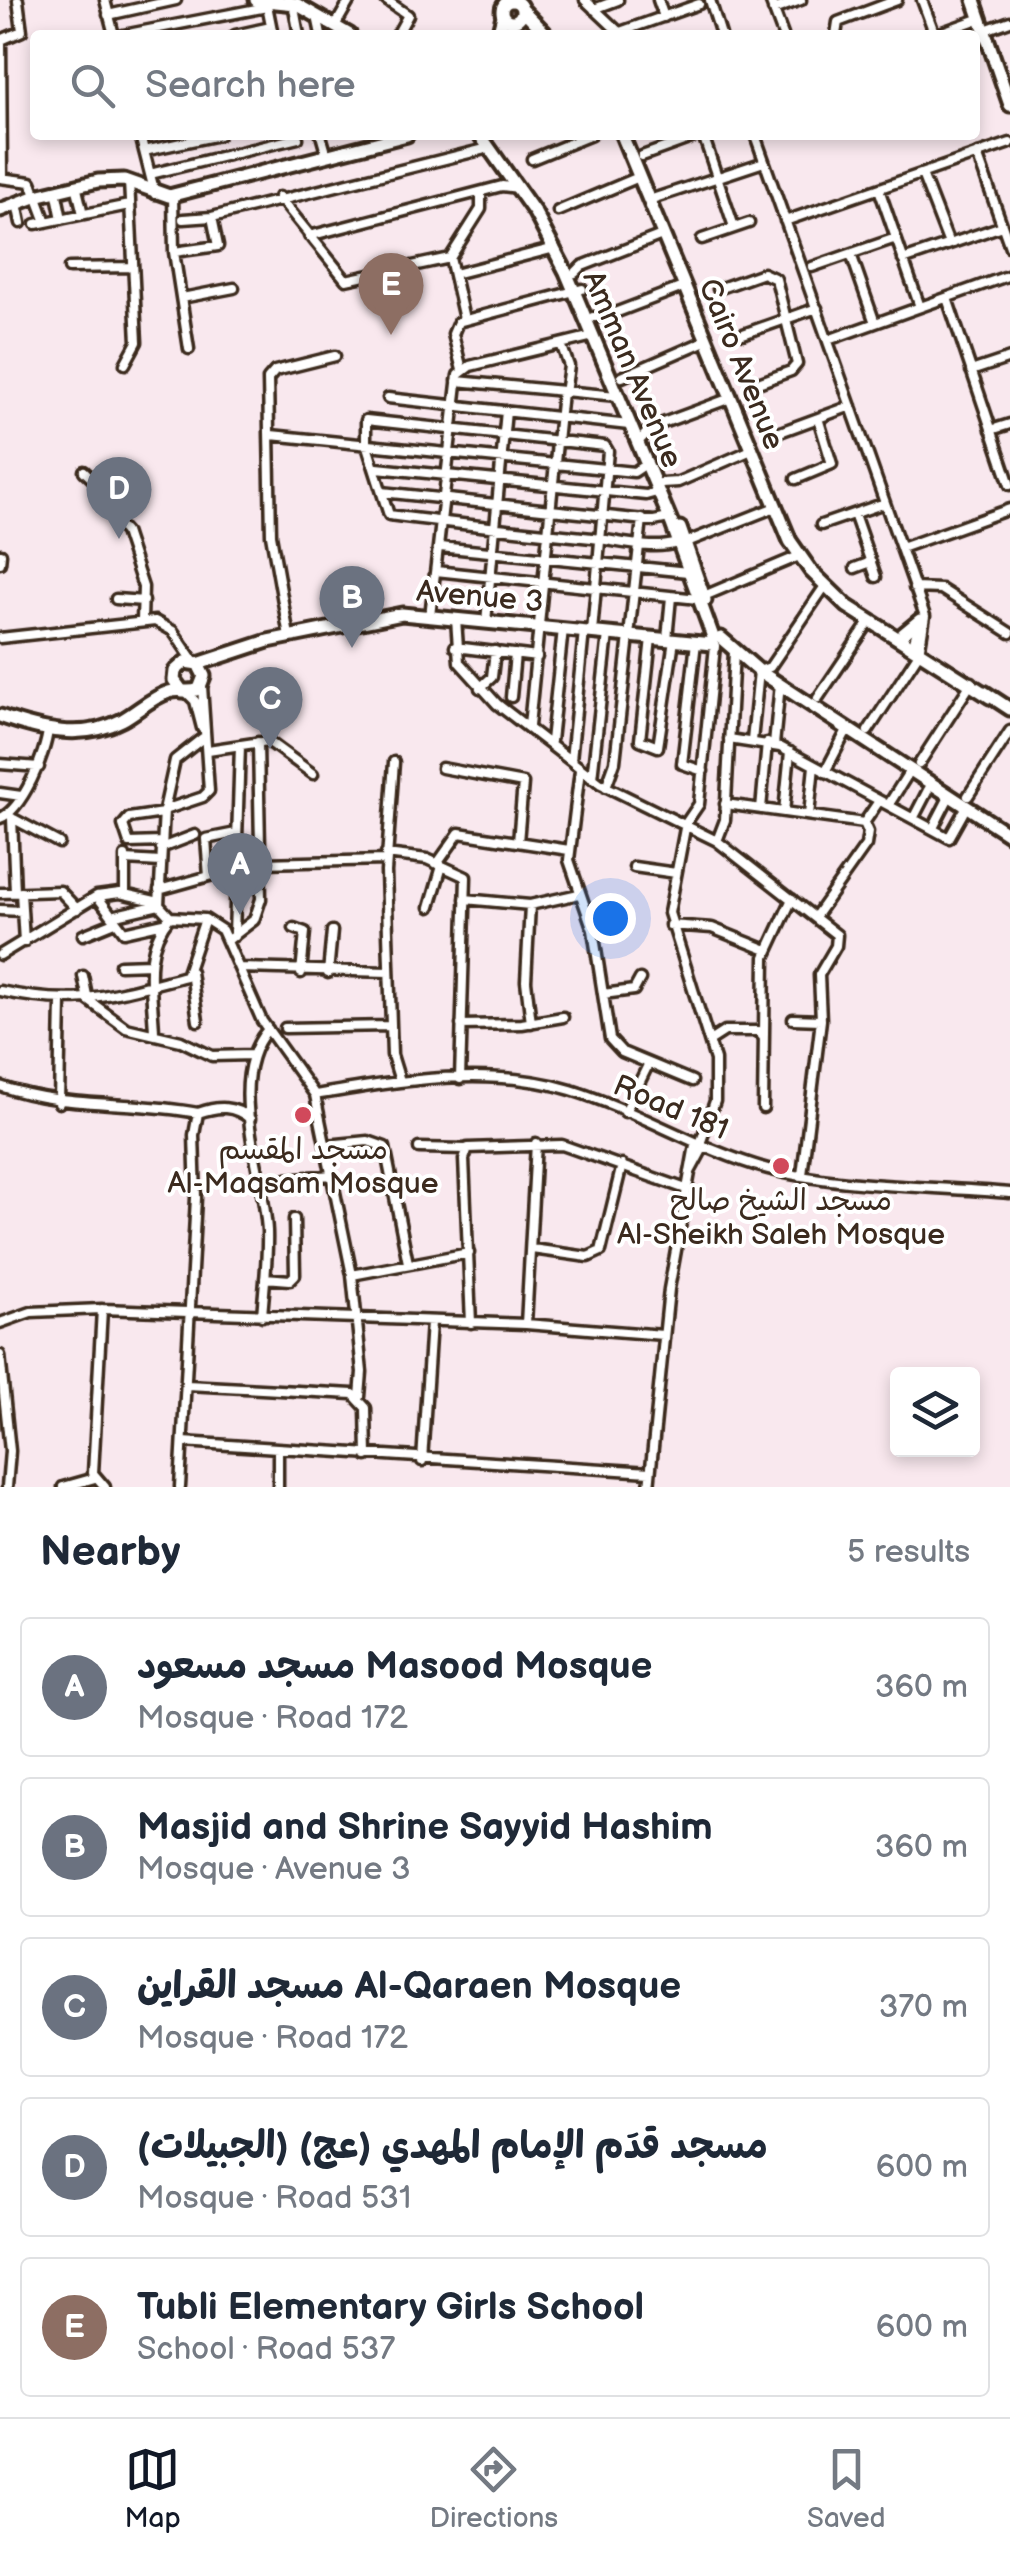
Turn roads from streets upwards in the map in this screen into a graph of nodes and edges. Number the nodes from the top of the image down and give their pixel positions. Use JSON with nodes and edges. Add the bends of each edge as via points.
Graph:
{"nodes":[{"id":1,"x":18,"y":0,"type":"edge"},
{"id":2,"x":105,"y":0,"type":"edge"},
{"id":3,"x":176,"y":0,"type":"edge"},
{"id":4,"x":350,"y":0,"type":"edge"},
{"id":5,"x":386,"y":0,"type":"edge"},
{"id":6,"x":585,"y":0,"type":"edge"},
{"id":7,"x":618,"y":0,"type":"edge"},
{"id":8,"x":658,"y":0,"type":"edge"},
{"id":9,"x":710,"y":0,"type":"edge"},
{"id":10,"x":801,"y":0,"type":"edge"},
{"id":11,"x":897,"y":0,"type":"edge"},
{"id":12,"x":922,"y":0,"type":"edge"},
{"id":13,"x":974,"y":0,"type":"edge"},
{"id":14,"x":286,"y":2,"type":"edge"},
{"id":15,"x":263,"y":3,"type":"edge"},
{"id":16,"x":699,"y":4,"type":"dead end"},
{"id":17,"x":772,"y":5,"type":"edge"},
{"id":18,"x":510,"y":7,"type":"edge"},
{"id":19,"x":594,"y":9,"type":"junction"},
{"id":20,"x":108,"y":15,"type":"junction"},
{"id":21,"x":317,"y":16,"type":"junction"},
{"id":22,"x":664,"y":16,"type":"junction"},
{"id":23,"x":1010,"y":22,"type":"edge"},
{"id":24,"x":983,"y":24,"type":"junction"},
{"id":25,"x":112,"y":30,"type":"edge"},
{"id":26,"x":145,"y":30,"type":"edge"},
{"id":27,"x":272,"y":30,"type":"edge"},
{"id":28,"x":297,"y":30,"type":"edge"},
{"id":29,"x":320,"y":30,"type":"edge"},
{"id":30,"x":340,"y":30,"type":"edge"},
{"id":31,"x":343,"y":30,"type":"edge"},
{"id":32,"x":400,"y":30,"type":"edge"},
{"id":33,"x":541,"y":30,"type":"edge"},
{"id":34,"x":617,"y":30,"type":"edge"},
{"id":35,"x":631,"y":30,"type":"edge"},
{"id":36,"x":720,"y":30,"type":"edge"},
{"id":37,"x":780,"y":30,"type":"edge"},
{"id":38,"x":837,"y":30,"type":"edge"},
{"id":39,"x":932,"y":30,"type":"edge"},
{"id":40,"x":956,"y":30,"type":"edge"},
{"id":41,"x":1006,"y":80,"type":"edge"},
{"id":42,"x":1010,"y":105,"type":"edge"},
{"id":43,"x":1,"y":112,"type":"edge"},
{"id":44,"x":141,"y":140,"type":"edge"},
{"id":45,"x":196,"y":140,"type":"edge"},
{"id":46,"x":286,"y":140,"type":"edge"},
{"id":47,"x":299,"y":140,"type":"edge"},
{"id":48,"x":322,"y":140,"type":"edge"},
{"id":49,"x":388,"y":140,"type":"edge"},
{"id":50,"x":578,"y":140,"type":"edge"},
{"id":51,"x":624,"y":140,"type":"edge"},
{"id":52,"x":672,"y":140,"type":"edge"},
{"id":53,"x":704,"y":140,"type":"edge"},
{"id":54,"x":757,"y":140,"type":"edge"},
{"id":55,"x":483,"y":141,"type":"edge"},
{"id":56,"x":1010,"y":143,"type":"edge"},
{"id":57,"x":144,"y":151,"type":"junction"},
{"id":58,"x":977,"y":154,"type":"junction"},
{"id":59,"x":326,"y":156,"type":"junction"},
{"id":60,"x":642,"y":156,"type":"dead end"},
{"id":61,"x":532,"y":159,"type":"dead end"},
{"id":62,"x":304,"y":161,"type":"junction"},
{"id":63,"x":764,"y":162,"type":"junction"},
{"id":64,"x":150,"y":174,"type":"junction"},
{"id":65,"x":922,"y":174,"type":"junction"},
{"id":66,"x":639,"y":176,"type":"junction"},
{"id":67,"x":1,"y":178,"type":"edge"},
{"id":68,"x":718,"y":178,"type":"junction"},
{"id":69,"x":505,"y":181,"type":"junction"},
{"id":70,"x":129,"y":182,"type":"junction"},
{"id":71,"x":76,"y":186,"type":"junction"},
{"id":72,"x":878,"y":189,"type":"junction"},
{"id":73,"x":56,"y":190,"type":"junction"},
{"id":74,"x":481,"y":192,"type":"junction"},
{"id":75,"x":40,"y":194,"type":"junction"},
{"id":76,"x":156,"y":194,"type":"junction"},
{"id":77,"x":173,"y":194,"type":"junction"},
{"id":78,"x":280,"y":197,"type":"junction"},
{"id":79,"x":648,"y":200,"type":"junction"},
{"id":80,"x":16,"y":203,"type":"junction"},
{"id":81,"x":129,"y":205,"type":"junction"},
{"id":82,"x":0,"y":210,"type":"edge"},
{"id":83,"x":558,"y":211,"type":"dead end"},
{"id":84,"x":83,"y":214,"type":"junction"},
{"id":85,"x":212,"y":217,"type":"junction"},
{"id":86,"x":62,"y":219,"type":"junction"},
{"id":87,"x":184,"y":219,"type":"dead end"},
{"id":88,"x":785,"y":221,"type":"junction"},
{"id":89,"x":46,"y":222,"type":"junction"},
{"id":90,"x":749,"y":222,"type":"dead end"},
{"id":91,"x":22,"y":223,"type":"dead end"},
{"id":92,"x":36,"y":224,"type":"dead end"},
{"id":93,"x":1002,"y":226,"type":"junction"},
{"id":94,"x":734,"y":228,"type":"junction"},
{"id":95,"x":662,"y":234,"type":"junction"},
{"id":96,"x":309,"y":236,"type":"junction"},
{"id":97,"x":702,"y":238,"type":"dead end"},
{"id":98,"x":896,"y":238,"type":"junction"},
{"id":99,"x":949,"y":244,"type":"junction"},
{"id":100,"x":1010,"y":247,"type":"edge"},
{"id":101,"x":555,"y":248,"type":"junction"},
{"id":102,"x":174,"y":252,"type":"junction"},
{"id":103,"x":851,"y":254,"type":"junction"},
{"id":104,"x":450,"y":258,"type":"junction"},
{"id":105,"x":904,"y":260,"type":"junction"},
{"id":106,"x":131,"y":267,"type":"junction"},
{"id":107,"x":812,"y":267,"type":"dead end"},
{"id":108,"x":69,"y":268,"type":"dead end"},
{"id":109,"x":575,"y":273,"type":"junction"},
{"id":110,"x":454,"y":274,"type":"junction"},
{"id":111,"x":1010,"y":275,"type":"edge"},
{"id":112,"x":684,"y":287,"type":"junction"},
{"id":113,"x":234,"y":288,"type":"dead end"},
{"id":114,"x":718,"y":289,"type":"dead end"},
{"id":115,"x":578,"y":290,"type":"junction"},
{"id":116,"x":182,"y":298,"type":"junction"},
{"id":117,"x":947,"y":298,"type":"junction"},
{"id":118,"x":920,"y":307,"type":"junction"},
{"id":119,"x":817,"y":308,"type":"junction"},
{"id":120,"x":593,"y":317,"type":"junction"},
{"id":121,"x":464,"y":319,"type":"junction"},
{"id":122,"x":786,"y":319,"type":"junction"},
{"id":123,"x":875,"y":323,"type":"junction"},
{"id":124,"x":743,"y":334,"type":"dead end"},
{"id":125,"x":593,"y":336,"type":"junction"},
{"id":126,"x":828,"y":340,"type":"junction"},
{"id":127,"x":705,"y":341,"type":"junction"},
{"id":128,"x":561,"y":344,"type":"junction"},
{"id":129,"x":189,"y":349,"type":"dead end"},
{"id":130,"x":334,"y":356,"type":"dead end"},
{"id":131,"x":1010,"y":358,"type":"edge"},
{"id":132,"x":125,"y":364,"type":"dead end"},
{"id":133,"x":462,"y":370,"type":"junction"},
{"id":134,"x":972,"y":371,"type":"junction"},
{"id":135,"x":622,"y":377,"type":"dead end"},
{"id":136,"x":457,"y":381,"type":"junction"},
{"id":137,"x":758,"y":383,"type":"dead end"},
{"id":138,"x":564,"y":393,"type":"junction"},
{"id":139,"x":617,"y":396,"type":"junction"},
{"id":140,"x":388,"y":398,"type":"dead end"},
{"id":141,"x":728,"y":399,"type":"junction"},
{"id":142,"x":454,"y":406,"type":"junction"},
{"id":143,"x":851,"y":406,"type":"junction"},
{"id":144,"x":506,"y":410,"type":"junction"},
{"id":145,"x":560,"y":416,"type":"junction"},
{"id":146,"x":818,"y":418,"type":"junction"},
{"id":147,"x":1010,"y":424,"type":"edge"},
{"id":148,"x":628,"y":425,"type":"junction"},
{"id":149,"x":452,"y":428,"type":"junction"},
{"id":150,"x":991,"y":430,"type":"junction"},
{"id":151,"x":780,"y":432,"type":"dead end"},
{"id":152,"x":504,"y":433,"type":"junction"},
{"id":153,"x":271,"y":435,"type":"junction"},
{"id":154,"x":642,"y":438,"type":"junction"},
{"id":155,"x":558,"y":439,"type":"junction"},
{"id":156,"x":366,"y":443,"type":"junction"},
{"id":157,"x":749,"y":451,"type":"junction"},
{"id":158,"x":450,"y":452,"type":"junction"},
{"id":159,"x":502,"y":457,"type":"junction"},
{"id":160,"x":556,"y":462,"type":"junction"},
{"id":161,"x":646,"y":464,"type":"junction"},
{"id":162,"x":377,"y":468,"type":"junction"},
{"id":163,"x":606,"y":469,"type":"junction"},
{"id":164,"x":84,"y":472,"type":"dead end"},
{"id":165,"x":448,"y":475,"type":"junction"},
{"id":166,"x":796,"y":479,"type":"dead end"},
{"id":167,"x":499,"y":480,"type":"junction"},
{"id":168,"x":1010,"y":485,"type":"edge"},
{"id":169,"x":553,"y":486,"type":"junction"},
{"id":170,"x":659,"y":487,"type":"junction"},
{"id":171,"x":605,"y":491,"type":"junction"},
{"id":172,"x":382,"y":492,"type":"junction"},
{"id":173,"x":445,"y":498,"type":"junction"},
{"id":174,"x":885,"y":503,"type":"junction"},
{"id":175,"x":496,"y":505,"type":"junction"},
{"id":176,"x":773,"y":508,"type":"junction"},
{"id":177,"x":1010,"y":509,"type":"edge"},
{"id":178,"x":551,"y":510,"type":"junction"},
{"id":179,"x":854,"y":514,"type":"junction"},
{"id":180,"x":603,"y":516,"type":"junction"},
{"id":181,"x":669,"y":518,"type":"junction"},
{"id":182,"x":642,"y":520,"type":"junction"},
{"id":183,"x":442,"y":522,"type":"junction"},
{"id":184,"x":821,"y":525,"type":"dead end"},
{"id":185,"x":495,"y":527,"type":"junction"},
{"id":186,"x":549,"y":533,"type":"junction"},
{"id":187,"x":601,"y":539,"type":"junction"},
{"id":188,"x":692,"y":540,"type":"dead end"},
{"id":189,"x":640,"y":544,"type":"junction"},
{"id":190,"x":678,"y":544,"type":"junction"},
{"id":191,"x":440,"y":547,"type":"junction"},
{"id":192,"x":901,"y":548,"type":"junction"},
{"id":193,"x":492,"y":552,"type":"junction"},
{"id":194,"x":1,"y":554,"type":"edge"},
{"id":195,"x":799,"y":556,"type":"junction"},
{"id":196,"x":546,"y":558,"type":"junction"},
{"id":197,"x":871,"y":562,"type":"junction"},
{"id":198,"x":0,"y":563,"type":"edge"},
{"id":199,"x":598,"y":563,"type":"junction"},
{"id":200,"x":637,"y":567,"type":"junction"},
{"id":201,"x":855,"y":568,"type":"dead end"},
{"id":202,"x":436,"y":570,"type":"junction"},
{"id":203,"x":688,"y":572,"type":"junction"},
{"id":204,"x":490,"y":576,"type":"junction"},
{"id":205,"x":876,"y":577,"type":"dead end"},
{"id":206,"x":544,"y":582,"type":"junction"},
{"id":207,"x":825,"y":586,"type":"junction"},
{"id":208,"x":596,"y":587,"type":"junction"},
{"id":209,"x":634,"y":592,"type":"junction"},
{"id":210,"x":915,"y":592,"type":"junction"},
{"id":211,"x":700,"y":594,"type":"junction"},
{"id":212,"x":671,"y":597,"type":"junction"},
{"id":213,"x":838,"y":597,"type":"junction"},
{"id":214,"x":116,"y":599,"type":"dead end"},
{"id":215,"x":144,"y":602,"type":"junction"},
{"id":216,"x":430,"y":616,"type":"junction"},
{"id":217,"x":456,"y":619,"type":"junction"},
{"id":218,"x":142,"y":620,"type":"junction"},
{"id":219,"x":920,"y":620,"type":"junction"},
{"id":220,"x":870,"y":621,"type":"junction"},
{"id":221,"x":486,"y":622,"type":"junction"},
{"id":222,"x":540,"y":627,"type":"junction"},
{"id":223,"x":563,"y":629,"type":"junction"},
{"id":224,"x":588,"y":631,"type":"junction"},
{"id":225,"x":1010,"y":632,"type":"edge"},
{"id":226,"x":608,"y":634,"type":"junction"},
{"id":227,"x":902,"y":634,"type":"junction"},
{"id":228,"x":176,"y":636,"type":"junction"},
{"id":229,"x":289,"y":636,"type":"junction"},
{"id":230,"x":630,"y":636,"type":"junction"},
{"id":231,"x":0,"y":638,"type":"edge"},
{"id":232,"x":651,"y":638,"type":"junction"},
{"id":233,"x":670,"y":640,"type":"junction"},
{"id":234,"x":716,"y":640,"type":"junction"},
{"id":235,"x":696,"y":642,"type":"junction"},
{"id":236,"x":455,"y":646,"type":"junction"},
{"id":237,"x":248,"y":648,"type":"junction"},
{"id":238,"x":917,"y":648,"type":"junction"},
{"id":239,"x":495,"y":652,"type":"junction"},
{"id":240,"x":734,"y":652,"type":"junction"},
{"id":241,"x":515,"y":654,"type":"junction"},
{"id":242,"x":537,"y":657,"type":"junction"},
{"id":243,"x":196,"y":663,"type":"junction"},
{"id":244,"x":176,"y":669,"type":"junction"},
{"id":245,"x":759,"y":671,"type":"junction"},
{"id":246,"x":203,"y":684,"type":"junction"},
{"id":247,"x":780,"y":684,"type":"junction"},
{"id":248,"x":971,"y":685,"type":"junction"},
{"id":249,"x":480,"y":688,"type":"junction"},
{"id":250,"x":184,"y":691,"type":"junction"},
{"id":251,"x":623,"y":694,"type":"junction"},
{"id":252,"x":645,"y":696,"type":"junction"},
{"id":253,"x":511,"y":697,"type":"dead end"},
{"id":254,"x":818,"y":698,"type":"dead end"},
{"id":255,"x":141,"y":708,"type":"junction"},
{"id":256,"x":1010,"y":710,"type":"edge"},
{"id":257,"x":0,"y":716,"type":"edge"},
{"id":258,"x":529,"y":726,"type":"junction"},
{"id":259,"x":708,"y":727,"type":"junction"},
{"id":260,"x":848,"y":728,"type":"junction"},
{"id":261,"x":48,"y":730,"type":"junction"},
{"id":262,"x":868,"y":731,"type":"dead end"},
{"id":263,"x":1010,"y":731,"type":"edge"},
{"id":264,"x":729,"y":734,"type":"junction"},
{"id":265,"x":551,"y":741,"type":"junction"},
{"id":266,"x":752,"y":741,"type":"junction"},
{"id":267,"x":258,"y":742,"type":"junction"},
{"id":268,"x":206,"y":743,"type":"junction"},
{"id":269,"x":771,"y":744,"type":"junction"},
{"id":270,"x":240,"y":745,"type":"junction"},
{"id":271,"x":790,"y":752,"type":"junction"},
{"id":272,"x":571,"y":760,"type":"junction"},
{"id":273,"x":394,"y":762,"type":"dead end"},
{"id":274,"x":0,"y":764,"type":"edge"},
{"id":275,"x":814,"y":766,"type":"junction"},
{"id":276,"x":915,"y":766,"type":"junction"},
{"id":277,"x":39,"y":767,"type":"junction"},
{"id":278,"x":442,"y":768,"type":"dead end"},
{"id":279,"x":580,"y":770,"type":"junction"},
{"id":280,"x":703,"y":771,"type":"junction"},
{"id":281,"x":825,"y":772,"type":"junction"},
{"id":282,"x":313,"y":774,"type":"dead end"},
{"id":283,"x":592,"y":778,"type":"junction"},
{"id":284,"x":238,"y":787,"type":"junction"},
{"id":285,"x":606,"y":787,"type":"junction"},
{"id":286,"x":262,"y":788,"type":"junction"},
{"id":287,"x":928,"y":790,"type":"dead end"},
{"id":288,"x":0,"y":793,"type":"edge"},
{"id":289,"x":950,"y":795,"type":"junction"},
{"id":290,"x":21,"y":796,"type":"junction"},
{"id":291,"x":968,"y":796,"type":"dead end"},
{"id":292,"x":879,"y":801,"type":"junction"},
{"id":293,"x":726,"y":804,"type":"junction"},
{"id":294,"x":889,"y":804,"type":"junction"},
{"id":295,"x":762,"y":809,"type":"junction"},
{"id":296,"x":163,"y":812,"type":"junction"},
{"id":297,"x":784,"y":812,"type":"junction"},
{"id":298,"x":963,"y":812,"type":"dead end"},
{"id":299,"x":809,"y":815,"type":"junction"},
{"id":300,"x":7,"y":817,"type":"edge"},
{"id":301,"x":914,"y":817,"type":"junction"},
{"id":302,"x":686,"y":823,"type":"junction"},
{"id":303,"x":864,"y":823,"type":"junction"},
{"id":304,"x":933,"y":828,"type":"junction"},
{"id":305,"x":236,"y":832,"type":"junction"},
{"id":306,"x":1010,"y":834,"type":"edge"},
{"id":307,"x":195,"y":835,"type":"dead end"},
{"id":308,"x":716,"y":841,"type":"junction"},
{"id":309,"x":518,"y":842,"type":"junction"},
{"id":310,"x":59,"y":843,"type":"dead end"},
{"id":311,"x":161,"y":845,"type":"junction"},
{"id":312,"x":568,"y":850,"type":"junction"},
{"id":313,"x":386,"y":857,"type":"junction"},
{"id":314,"x":161,"y":862,"type":"junction"},
{"id":315,"x":262,"y":863,"type":"junction"},
{"id":316,"x":440,"y":865,"type":"junction"},
{"id":317,"x":634,"y":868,"type":"dead end"},
{"id":318,"x":676,"y":873,"type":"junction"},
{"id":319,"x":237,"y":874,"type":"junction"},
{"id":320,"x":209,"y":876,"type":"junction"},
{"id":321,"x":160,"y":890,"type":"junction"},
{"id":322,"x":18,"y":892,"type":"junction"},
{"id":323,"x":0,"y":893,"type":"edge"},
{"id":324,"x":125,"y":894,"type":"junction"},
{"id":325,"x":579,"y":894,"type":"junction"},
{"id":326,"x":97,"y":896,"type":"junction"},
{"id":327,"x":792,"y":898,"type":"junction"},
{"id":328,"x":466,"y":899,"type":"junction"},
{"id":329,"x":159,"y":903,"type":"junction"},
{"id":330,"x":530,"y":905,"type":"junction"},
{"id":331,"x":430,"y":906,"type":"dead end"},
{"id":332,"x":76,"y":909,"type":"junction"},
{"id":333,"x":0,"y":910,"type":"edge"},
{"id":334,"x":22,"y":910,"type":"junction"},
{"id":335,"x":815,"y":917,"type":"junction"},
{"id":336,"x":236,"y":918,"type":"junction"},
{"id":337,"x":114,"y":919,"type":"junction"},
{"id":338,"x":205,"y":919,"type":"junction"},
{"id":339,"x":167,"y":920,"type":"junction"},
{"id":340,"x":215,"y":923,"type":"junction"},
{"id":341,"x":670,"y":926,"type":"junction"},
{"id":342,"x":294,"y":928,"type":"dead end"},
{"id":343,"x":332,"y":931,"type":"dead end"},
{"id":344,"x":83,"y":935,"type":"dead end"},
{"id":345,"x":231,"y":938,"type":"junction"},
{"id":346,"x":24,"y":942,"type":"junction"},
{"id":347,"x":767,"y":950,"type":"junction"},
{"id":348,"x":0,"y":955,"type":"edge"},
{"id":349,"x":151,"y":964,"type":"junction"},
{"id":350,"x":120,"y":965,"type":"dead end"},
{"id":351,"x":241,"y":968,"type":"junction"},
{"id":352,"x":257,"y":971,"type":"junction"},
{"id":353,"x":191,"y":972,"type":"junction"},
{"id":354,"x":301,"y":972,"type":"junction"},
{"id":355,"x":389,"y":972,"type":"junction"},
{"id":356,"x":328,"y":973,"type":"junction"},
{"id":357,"x":83,"y":976,"type":"dead end"},
{"id":358,"x":640,"y":980,"type":"dead end"},
{"id":359,"x":245,"y":981,"type":"junction"},
{"id":360,"x":152,"y":985,"type":"junction"},
{"id":361,"x":0,"y":992,"type":"edge"},
{"id":362,"x":602,"y":994,"type":"junction"},
{"id":363,"x":88,"y":1000,"type":"junction"},
{"id":364,"x":61,"y":1002,"type":"junction"},
{"id":365,"x":563,"y":1017,"type":"dead end"},
{"id":366,"x":793,"y":1019,"type":"dead end"},
{"id":367,"x":821,"y":1020,"type":"junction"},
{"id":368,"x":198,"y":1022,"type":"dead end"},
{"id":369,"x":531,"y":1023,"type":"junction"},
{"id":370,"x":461,"y":1025,"type":"junction"},
{"id":371,"x":390,"y":1026,"type":"junction"},
{"id":372,"x":285,"y":1028,"type":"dead end"},
{"id":373,"x":268,"y":1029,"type":"junction"},
{"id":374,"x":154,"y":1032,"type":"junction"},
{"id":375,"x":763,"y":1037,"type":"junction"},
{"id":376,"x":710,"y":1040,"type":"junction"},
{"id":377,"x":252,"y":1055,"type":"junction"},
{"id":378,"x":648,"y":1065,"type":"junction"},
{"id":379,"x":460,"y":1079,"type":"junction"},
{"id":380,"x":400,"y":1081,"type":"junction"},
{"id":381,"x":692,"y":1081,"type":"dead end"},
{"id":382,"x":0,"y":1086,"type":"edge"},
{"id":383,"x":315,"y":1095,"type":"junction"},
{"id":384,"x":59,"y":1103,"type":"junction"},
{"id":385,"x":762,"y":1108,"type":"dead end"},
{"id":386,"x":198,"y":1112,"type":"junction"},
{"id":387,"x":625,"y":1112,"type":"junction"},
{"id":388,"x":250,"y":1119,"type":"junction"},
{"id":389,"x":536,"y":1143,"type":"junction"},
{"id":390,"x":327,"y":1145,"type":"junction"},
{"id":391,"x":699,"y":1147,"type":"junction"},
{"id":392,"x":419,"y":1148,"type":"dead end"},
{"id":393,"x":466,"y":1149,"type":"junction"},
{"id":394,"x":622,"y":1165,"type":"junction"},
{"id":395,"x":332,"y":1175,"type":"junction"},
{"id":396,"x":802,"y":1175,"type":"junction"},
{"id":397,"x":262,"y":1181,"type":"junction"},
{"id":398,"x":686,"y":1189,"type":"junction"},
{"id":399,"x":1010,"y":1193,"type":"edge"},
{"id":400,"x":294,"y":1219,"type":"dead end"},
{"id":401,"x":532,"y":1249,"type":"junction"},
{"id":402,"x":468,"y":1253,"type":"junction"},
{"id":403,"x":408,"y":1263,"type":"junction"},
{"id":404,"x":352,"y":1275,"type":"junction"},
{"id":405,"x":264,"y":1278,"type":"junction"},
{"id":406,"x":102,"y":1309,"type":"junction"},
{"id":407,"x":192,"y":1313,"type":"junction"},
{"id":408,"x":262,"y":1316,"type":"junction"},
{"id":409,"x":1,"y":1320,"type":"edge"},
{"id":410,"x":358,"y":1320,"type":"junction"},
{"id":411,"x":430,"y":1322,"type":"junction"},
{"id":412,"x":471,"y":1323,"type":"junction"},
{"id":413,"x":526,"y":1324,"type":"junction"},
{"id":414,"x":663,"y":1334,"type":"junction"},
{"id":415,"x":0,"y":1355,"type":"edge"},
{"id":416,"x":187,"y":1385,"type":"junction"},
{"id":417,"x":360,"y":1398,"type":"junction"},
{"id":418,"x":183,"y":1442,"type":"junction"},
{"id":419,"x":278,"y":1450,"type":"junction"},
{"id":420,"x":367,"y":1456,"type":"junction"},
{"id":421,"x":422,"y":1461,"type":"junction"},
{"id":422,"x":4,"y":1472,"type":"edge"},
{"id":423,"x":650,"y":1472,"type":"junction"},
{"id":424,"x":95,"y":1478,"type":"junction"},
{"id":425,"x":10,"y":1486,"type":"edge"},
{"id":426,"x":62,"y":1487,"type":"edge"},
{"id":427,"x":105,"y":1487,"type":"edge"},
{"id":428,"x":180,"y":1487,"type":"edge"},
{"id":429,"x":278,"y":1487,"type":"edge"},
{"id":430,"x":649,"y":1487,"type":"edge"}],
"edges":[{"from":1,"to":43,"type":"street","via":[[22,31],[2,40]]},
{"from":2,"to":20,"type":"street"},
{"from":3,"to":20,"type":"street"},
{"from":4,"to":31,"type":"street"},
{"from":5,"to":32,"type":"street","via":[[408,15]]},
{"from":6,"to":19,"type":"street"},
{"from":7,"to":19,"type":"street"},
{"from":8,"to":22,"type":"street"},
{"from":9,"to":36,"type":"street"},
{"from":10,"to":17,"type":"street"},
{"from":11,"to":38,"type":"street","via":[[838,22]]},
{"from":12,"to":39,"type":"street"},
{"from":13,"to":24,"type":"street"},
{"from":14,"to":15,"type":"street"},
{"from":14,"to":21,"type":"street"},
{"from":14,"to":28,"type":"street"},
{"from":15,"to":26,"type":"street"},
{"from":15,"to":27,"type":"street"},
{"from":16,"to":22,"type":"street"},
{"from":17,"to":37,"type":"street"},
{"from":18,"to":33,"type":"street"},
{"from":19,"to":34,"type":"street"},
{"from":20,"to":25,"type":"street"},
{"from":21,"to":29,"type":"street"},
{"from":21,"to":30,"type":"street"},
{"from":22,"to":35,"type":"street"},
{"from":23,"to":24,"type":"street"},
{"from":24,"to":40,"type":"street"},
{"from":24,"to":41,"type":"street"},
{"from":41,"to":42,"type":"street"},
{"from":43,"to":67,"type":"street"},
{"from":44,"to":57,"type":"street"},
{"from":45,"to":57,"type":"street"},
{"from":46,"to":64,"type":"street"},
{"from":47,"to":62,"type":"street"},
{"from":48,"to":59,"type":"street"},
{"from":49,"to":59,"type":"street"},
{"from":50,"to":61,"type":"street"},
{"from":51,"to":66,"type":"street","name":"Cairo Avenue"},
{"from":52,"to":60,"type":"street"},
{"from":53,"to":68,"type":"street"},
{"from":54,"to":63,"type":"street"},
{"from":55,"to":69,"type":"street","name":"Amman Avenue"},
{"from":55,"to":78,"type":"street"},
{"from":55,"to":109,"type":"street","name":"Amman Avenue","via":[[548,222]]},
{"from":56,"to":58,"type":"street"},
{"from":57,"to":64,"type":"street"},
{"from":58,"to":65,"type":"street"},
{"from":58,"to":93,"type":"street"},
{"from":59,"to":62,"type":"street"},
{"from":62,"to":77,"type":"street"},
{"from":63,"to":68,"type":"street"},
{"from":63,"to":88,"type":"street"},
{"from":64,"to":76,"type":"street"},
{"from":65,"to":72,"type":"street"},
{"from":65,"to":99,"type":"street"},
{"from":66,"to":79,"type":"street","name":"Cairo Avenue"},
{"from":66,"to":83,"type":"street"},
{"from":67,"to":75,"type":"street","via":[[27,180]]},
{"from":68,"to":79,"type":"street"},
{"from":68,"to":94,"type":"street"},
{"from":69,"to":74,"type":"street"},
{"from":69,"to":101,"type":"street","name":"Amman Avenue","via":[[518,188]]},
{"from":70,"to":71,"type":"street"},
{"from":70,"to":76,"type":"street"},
{"from":70,"to":81,"type":"street"},
{"from":71,"to":73,"type":"street"},
{"from":71,"to":84,"type":"street"},
{"from":72,"to":88,"type":"street"},
{"from":72,"to":98,"type":"street"},
{"from":73,"to":75,"type":"street"},
{"from":73,"to":86,"type":"street"},
{"from":74,"to":96,"type":"street"},
{"from":74,"to":104,"type":"street","via":[[481,209]]},
{"from":75,"to":80,"type":"street"},
{"from":75,"to":89,"type":"street"},
{"from":76,"to":77,"type":"street"},
{"from":77,"to":102,"type":"street"},
{"from":78,"to":85,"type":"street"},
{"from":78,"to":96,"type":"street"},
{"from":79,"to":95,"type":"street","name":"Cairo Avenue"},
{"from":80,"to":82,"type":"street"},
{"from":80,"to":91,"type":"street"},
{"from":81,"to":84,"type":"street"},
{"from":81,"to":106,"type":"street"},
{"from":84,"to":86,"type":"street"},
{"from":85,"to":87,"type":"street"},
{"from":85,"to":102,"type":"street","via":[[218,246]]},
{"from":86,"to":89,"type":"street"},
{"from":88,"to":119,"type":"street"},
{"from":89,"to":92,"type":"street"},
{"from":90,"to":94,"type":"street"},
{"from":93,"to":99,"type":"street"},
{"from":93,"to":100,"type":"street"},
{"from":94,"to":97,"type":"street"},
{"from":95,"to":109,"type":"street"},
{"from":95,"to":112,"type":"street","name":"Cairo Avenue"},
{"from":96,"to":104,"type":"street","via":[[346,280]]},
{"from":98,"to":103,"type":"street"},
{"from":98,"to":105,"type":"street"},
{"from":99,"to":105,"type":"street"},
{"from":101,"to":110,"type":"street"},
{"from":101,"to":115,"type":"street","name":"Amman Avenue"},
{"from":102,"to":116,"type":"street"},
{"from":103,"to":107,"type":"street"},
{"from":103,"to":123,"type":"street"},
{"from":104,"to":110,"type":"street"},
{"from":105,"to":118,"type":"street"},
{"from":106,"to":108,"type":"street"},
{"from":106,"to":132,"type":"street","via":[[137,344]]},
{"from":109,"to":115,"type":"street","name":"Amman Avenue"},
{"from":110,"to":121,"type":"street"},
{"from":111,"to":117,"type":"street"},
{"from":112,"to":120,"type":"street"},
{"from":112,"to":127,"type":"street","name":"Cairo Avenue"},
{"from":113,"to":116,"type":"street"},
{"from":114,"to":122,"type":"street","via":[[769,274]]},
{"from":115,"to":120,"type":"street","name":"Amman Avenue"},
{"from":115,"to":121,"type":"street"},
{"from":115,"to":125,"type":"street","name":"Amman Avenue"},
{"from":116,"to":129,"type":"street"},
{"from":117,"to":118,"type":"street"},
{"from":117,"to":134,"type":"street"},
{"from":118,"to":123,"type":"street"},
{"from":119,"to":122,"type":"street"},
{"from":119,"to":126,"type":"street"},
{"from":120,"to":154,"type":"street","name":"Amman Avenue"},
{"from":121,"to":133,"type":"street","via":[[452,334]]},
{"from":122,"to":124,"type":"street"},
{"from":122,"to":137,"type":"street","via":[[796,367]]},
{"from":123,"to":126,"type":"street"},
{"from":125,"to":128,"type":"street"},
{"from":125,"to":139,"type":"street","name":"Amman Avenue"},
{"from":126,"to":143,"type":"street"},
{"from":127,"to":135,"type":"street"},
{"from":127,"to":141,"type":"street","name":"Cairo Avenue"},
{"from":128,"to":133,"type":"street"},
{"from":128,"to":138,"type":"street","via":[[569,366]]},
{"from":130,"to":153,"type":"street","via":[[270,375]]},
{"from":131,"to":134,"type":"street"},
{"from":133,"to":136,"type":"street"},
{"from":134,"to":150,"type":"street"},
{"from":136,"to":138,"type":"street"},
{"from":136,"to":142,"type":"street"},
{"from":138,"to":139,"type":"street"},
{"from":138,"to":145,"type":"street"},
{"from":139,"to":148,"type":"street","name":"Amman Avenue"},
{"from":140,"to":142,"type":"street"},
{"from":141,"to":154,"type":"street"},
{"from":141,"to":157,"type":"street","name":"Cairo Avenue"},
{"from":142,"to":144,"type":"street"},
{"from":142,"to":149,"type":"street"},
{"from":143,"to":146,"type":"street"},
{"from":143,"to":174,"type":"street"},
{"from":144,"to":145,"type":"street"},
{"from":144,"to":152,"type":"street"},
{"from":145,"to":148,"type":"street"},
{"from":145,"to":155,"type":"street"},
{"from":146,"to":151,"type":"street"},
{"from":146,"to":166,"type":"street","via":[[832,464]]},
{"from":147,"to":150,"type":"street"},
{"from":148,"to":161,"type":"street","name":"Amman Avenue"},
{"from":149,"to":152,"type":"street"},
{"from":149,"to":156,"type":"street","via":[[364,422]]},
{"from":149,"to":158,"type":"street"},
{"from":150,"to":168,"type":"street"},
{"from":152,"to":155,"type":"street"},
{"from":152,"to":159,"type":"street"},
{"from":153,"to":156,"type":"street"},
{"from":153,"to":229,"type":"street","via":[[272,535]]},
{"from":154,"to":170,"type":"street","name":"Amman Avenue"},
{"from":155,"to":160,"type":"street"},
{"from":155,"to":163,"type":"street","via":[[602,445],[608,449]]},
{"from":156,"to":158,"type":"street"},
{"from":156,"to":162,"type":"street"},
{"from":157,"to":170,"type":"street"},
{"from":157,"to":176,"type":"street","name":"Cairo Avenue"},
{"from":158,"to":159,"type":"street"},
{"from":158,"to":165,"type":"street"},
{"from":159,"to":160,"type":"street"},
{"from":159,"to":167,"type":"street"},
{"from":160,"to":163,"type":"street"},
{"from":160,"to":169,"type":"street"},
{"from":161,"to":163,"type":"street","via":[[634,472]]},
{"from":161,"to":170,"type":"street","name":"Amman Avenue"},
{"from":162,"to":165,"type":"street"},
{"from":162,"to":172,"type":"street"},
{"from":163,"to":171,"type":"street"},
{"from":164,"to":215,"type":"street","via":[[104,489],[125,532]]},
{"from":165,"to":167,"type":"street"},
{"from":165,"to":173,"type":"street"},
{"from":167,"to":169,"type":"street"},
{"from":167,"to":175,"type":"street"},
{"from":169,"to":171,"type":"street"},
{"from":169,"to":178,"type":"street"},
{"from":170,"to":171,"type":"street","via":[[646,496]]},
{"from":170,"to":181,"type":"street","name":"Amman Avenue"},
{"from":170,"to":211,"type":"street","name":"Amman Avenue"},
{"from":171,"to":180,"type":"street"},
{"from":172,"to":173,"type":"street"},
{"from":172,"to":183,"type":"street","via":[[389,516]]},
{"from":173,"to":175,"type":"street"},
{"from":173,"to":183,"type":"street"},
{"from":174,"to":179,"type":"street"},
{"from":174,"to":192,"type":"street"},
{"from":175,"to":178,"type":"street"},
{"from":175,"to":185,"type":"street"},
{"from":176,"to":188,"type":"street"},
{"from":176,"to":195,"type":"street","name":"Cairo Avenue"},
{"from":177,"to":192,"type":"street"},
{"from":178,"to":180,"type":"street"},
{"from":178,"to":186,"type":"street"},
{"from":179,"to":184,"type":"street"},
{"from":179,"to":197,"type":"street"},
{"from":180,"to":182,"type":"street"},
{"from":180,"to":187,"type":"street"},
{"from":181,"to":182,"type":"street"},
{"from":181,"to":190,"type":"street","name":"Amman Avenue"},
{"from":182,"to":189,"type":"street"},
{"from":183,"to":185,"type":"street"},
{"from":183,"to":191,"type":"street"},
{"from":185,"to":186,"type":"street"},
{"from":185,"to":193,"type":"street"},
{"from":186,"to":187,"type":"street"},
{"from":186,"to":196,"type":"street"},
{"from":187,"to":189,"type":"street"},
{"from":187,"to":199,"type":"street"},
{"from":189,"to":190,"type":"street"},
{"from":189,"to":200,"type":"street"},
{"from":190,"to":203,"type":"street","name":"Amman Avenue"},
{"from":191,"to":193,"type":"street"},
{"from":191,"to":202,"type":"street"},
{"from":192,"to":210,"type":"street"},
{"from":193,"to":196,"type":"street"},
{"from":193,"to":204,"type":"street"},
{"from":194,"to":198,"type":"street"},
{"from":195,"to":207,"type":"street","name":"Cairo Avenue"},
{"from":195,"to":211,"type":"street"},
{"from":196,"to":199,"type":"street"},
{"from":196,"to":206,"type":"street"},
{"from":197,"to":201,"type":"street"},
{"from":197,"to":205,"type":"street"},
{"from":199,"to":200,"type":"street"},
{"from":199,"to":208,"type":"street"},
{"from":200,"to":203,"type":"street"},
{"from":200,"to":209,"type":"street"},
{"from":202,"to":204,"type":"street"},
{"from":202,"to":216,"type":"street"},
{"from":203,"to":211,"type":"street","name":"Amman Avenue"},
{"from":204,"to":206,"type":"street"},
{"from":204,"to":221,"type":"street"},
{"from":206,"to":208,"type":"street"},
{"from":206,"to":222,"type":"street"},
{"from":207,"to":213,"type":"street","name":"Cairo Avenue"},
{"from":207,"to":245,"type":"street","via":[[770,668]]},
{"from":208,"to":209,"type":"street"},
{"from":208,"to":224,"type":"street"},
{"from":209,"to":212,"type":"street"},
{"from":209,"to":230,"type":"street"},
{"from":210,"to":219,"type":"street"},
{"from":210,"to":225,"type":"street","via":[[942,589]]},
{"from":210,"to":238,"type":"street","via":[[926,624]]},
{"from":211,"to":212,"type":"street"},
{"from":211,"to":234,"type":"street","name":"Amman Avenue"},
{"from":212,"to":233,"type":"street"},
{"from":213,"to":220,"type":"street","name":"Cairo Avenue"},
{"from":213,"to":227,"type":"street","name":"Cairo Avenue"},
{"from":214,"to":215,"type":"street"},
{"from":215,"to":218,"type":"street"},
{"from":216,"to":217,"type":"street","name":"Avenue 3"},
{"from":216,"to":229,"type":"street","name":"Avenue 3","via":[[391,615]]},
{"from":217,"to":221,"type":"street","name":"Avenue 3"},
{"from":217,"to":236,"type":"street"},
{"from":218,"to":228,"type":"street","via":[[162,623]]},
{"from":218,"to":231,"type":"street"},
{"from":219,"to":227,"type":"street"},
{"from":219,"to":238,"type":"street"},
{"from":220,"to":238,"type":"street","name":"Cairo Avenue"},
{"from":220,"to":254,"type":"street"},
{"from":221,"to":222,"type":"street","name":"Avenue 3"},
{"from":222,"to":223,"type":"street","name":"Avenue 3"},
{"from":222,"to":242,"type":"street"},
{"from":223,"to":224,"type":"street","name":"Avenue 3"},
{"from":223,"to":265,"type":"street"},
{"from":224,"to":226,"type":"street","name":"Avenue 3"},
{"from":224,"to":272,"type":"street"},
{"from":226,"to":230,"type":"street","name":"Avenue 3"},
{"from":226,"to":283,"type":"street"},
{"from":227,"to":238,"type":"street","name":"Cairo Avenue"},
{"from":228,"to":243,"type":"street"},
{"from":228,"to":244,"type":"street"},
{"from":229,"to":237,"type":"street","name":"Avenue 3"},
{"from":230,"to":232,"type":"street","name":"Avenue 3"},
{"from":230,"to":251,"type":"street"},
{"from":232,"to":233,"type":"street","name":"Avenue 3"},
{"from":232,"to":252,"type":"street"},
{"from":233,"to":235,"type":"street","name":"Avenue 3"},
{"from":233,"to":252,"type":"street","via":[[662,744],[640,743]]},
{"from":234,"to":235,"type":"street","name":"Avenue 3"},
{"from":234,"to":240,"type":"street","name":"Amman Avenue"},
{"from":234,"to":259,"type":"street"},
{"from":235,"to":280,"type":"street","via":[[682,762]]},
{"from":236,"to":239,"type":"street"},
{"from":236,"to":249,"type":"street","via":[[462,668]]},
{"from":237,"to":243,"type":"street","name":"Avenue 3"},
{"from":237,"to":246,"type":"street","name":"Avenue 3"},
{"from":238,"to":248,"type":"street","name":"Cairo Avenue"},
{"from":238,"to":262,"type":"street"},
{"from":239,"to":241,"type":"street"},
{"from":239,"to":249,"type":"street","via":[[492,677]]},
{"from":240,"to":245,"type":"street","name":"Amman Avenue"},
{"from":240,"to":264,"type":"street"},
{"from":241,"to":242,"type":"street"},
{"from":241,"to":253,"type":"street"},
{"from":242,"to":258,"type":"street"},
{"from":243,"to":244,"type":"street","name":"Avenue 3"},
{"from":243,"to":246,"type":"street"},
{"from":244,"to":250,"type":"street","via":[[176,684]]},
{"from":244,"to":255,"type":"street"},
{"from":245,"to":247,"type":"street","name":"Amman Avenue"},
{"from":245,"to":266,"type":"street"},
{"from":246,"to":250,"type":"street","name":"Avenue 3"},
{"from":246,"to":268,"type":"street"},
{"from":247,"to":260,"type":"street","name":"Amman Avenue"},
{"from":247,"to":269,"type":"street"},
{"from":248,"to":256,"type":"street","name":"Cairo Avenue"},
{"from":248,"to":276,"type":"street"},
{"from":249,"to":258,"type":"street"},
{"from":250,"to":255,"type":"street","via":[[165,693]]},
{"from":250,"to":268,"type":"street","via":[[197,705]]},
{"from":251,"to":252,"type":"street"},
{"from":251,"to":285,"type":"street"},
{"from":255,"to":261,"type":"street","via":[[90,730]]},
{"from":257,"to":261,"type":"street"},
{"from":258,"to":265,"type":"street"},
{"from":259,"to":264,"type":"street"},
{"from":259,"to":280,"type":"street"},
{"from":260,"to":276,"type":"street","name":"Amman Avenue"},
{"from":260,"to":281,"type":"street"},
{"from":261,"to":277,"type":"street"},
{"from":263,"to":291,"type":"street"},
{"from":264,"to":266,"type":"street"},
{"from":264,"to":293,"type":"street"},
{"from":265,"to":272,"type":"street"},
{"from":266,"to":269,"type":"street"},
{"from":267,"to":270,"type":"street"},
{"from":267,"to":282,"type":"street","via":[[273,743]]},
{"from":267,"to":286,"type":"street"},
{"from":268,"to":270,"type":"street"},
{"from":268,"to":296,"type":"street","via":[[175,760]]},
{"from":268,"to":296,"type":"street","via":[[206,795]]},
{"from":269,"to":271,"type":"street"},
{"from":269,"to":295,"type":"street"},
{"from":270,"to":284,"type":"street"},
{"from":271,"to":275,"type":"street"},
{"from":271,"to":297,"type":"street"},
{"from":272,"to":279,"type":"street"},
{"from":273,"to":313,"type":"street"},
{"from":274,"to":277,"type":"street"},
{"from":275,"to":281,"type":"street"},
{"from":275,"to":299,"type":"street"},
{"from":276,"to":289,"type":"street","name":"Amman Avenue"},
{"from":276,"to":294,"type":"street"},
{"from":277,"to":290,"type":"street"},
{"from":278,"to":309,"type":"street","via":[[523,783]]},
{"from":279,"to":283,"type":"street"},
{"from":279,"to":312,"type":"street"},
{"from":280,"to":302,"type":"street","via":[[698,808]]},
{"from":281,"to":292,"type":"street"},
{"from":283,"to":285,"type":"street"},
{"from":284,"to":286,"type":"street"},
{"from":284,"to":305,"type":"street"},
{"from":285,"to":302,"type":"street"},
{"from":286,"to":315,"type":"street"},
{"from":287,"to":301,"type":"street"},
{"from":288,"to":290,"type":"street"},
{"from":289,"to":304,"type":"street"},
{"from":289,"to":306,"type":"street","name":"Amman Avenue"},
{"from":290,"to":300,"type":"street"},
{"from":292,"to":294,"type":"street"},
{"from":292,"to":303,"type":"street"},
{"from":293,"to":295,"type":"street"},
{"from":293,"to":308,"type":"street"},
{"from":294,"to":301,"type":"street"},
{"from":295,"to":297,"type":"street"},
{"from":296,"to":311,"type":"street"},
{"from":296,"to":311,"type":"street","via":[[123,825],[129,842]]},
{"from":297,"to":299,"type":"street"},
{"from":298,"to":304,"type":"street","via":[[951,837]]},
{"from":299,"to":303,"type":"street"},
{"from":300,"to":310,"type":"street"},
{"from":300,"to":322,"type":"street"},
{"from":301,"to":304,"type":"street"},
{"from":302,"to":308,"type":"street"},
{"from":302,"to":318,"type":"street"},
{"from":303,"to":335,"type":"street","via":[[866,844]]},
{"from":305,"to":319,"type":"street"},
{"from":305,"to":320,"type":"street","via":[[206,839]]},
{"from":307,"to":311,"type":"street"},
{"from":308,"to":327,"type":"street"},
{"from":309,"to":312,"type":"street"},
{"from":309,"to":316,"type":"street","via":[[459,833]]},
{"from":311,"to":314,"type":"street"},
{"from":312,"to":325,"type":"street"},
{"from":313,"to":315,"type":"street"},
{"from":313,"to":316,"type":"street"},
{"from":313,"to":355,"type":"street"},
{"from":314,"to":321,"type":"street"},
{"from":314,"to":324,"type":"street","via":[[125,858]]},
{"from":315,"to":345,"type":"street","via":[[257,913]]},
{"from":316,"to":328,"type":"street","via":[[465,874]]},
{"from":316,"to":331,"type":"street"},
{"from":317,"to":318,"type":"street"},
{"from":318,"to":341,"type":"street"},
{"from":319,"to":320,"type":"street"},
{"from":319,"to":336,"type":"street"},
{"from":320,"to":321,"type":"street"},
{"from":321,"to":329,"type":"street"},
{"from":322,"to":323,"type":"street"},
{"from":322,"to":332,"type":"street","via":[[60,891]]},
{"from":322,"to":334,"type":"street"},
{"from":324,"to":326,"type":"street"},
{"from":324,"to":329,"type":"street"},
{"from":325,"to":330,"type":"street"},
{"from":325,"to":362,"type":"street","via":[[593,930]]},
{"from":326,"to":332,"type":"street"},
{"from":326,"to":337,"type":"street"},
{"from":327,"to":335,"type":"street"},
{"from":327,"to":347,"type":"street"},
{"from":328,"to":330,"type":"street"},
{"from":328,"to":370,"type":"street"},
{"from":329,"to":337,"type":"street"},
{"from":329,"to":339,"type":"street"},
{"from":330,"to":369,"type":"street"},
{"from":332,"to":346,"type":"street"},
{"from":333,"to":334,"type":"street"},
{"from":334,"to":346,"type":"street"},
{"from":335,"to":367,"type":"street","via":[[838,939],[820,970]]},
{"from":336,"to":340,"type":"street"},
{"from":336,"to":345,"type":"street"},
{"from":337,"to":339,"type":"street","via":[[124,932]]},
{"from":337,"to":344,"type":"street"},
{"from":338,"to":339,"type":"street"},
{"from":338,"to":340,"type":"street"},
{"from":338,"to":353,"type":"street"},
{"from":339,"to":349,"type":"street"},
{"from":340,"to":345,"type":"street"},
{"from":341,"to":347,"type":"street","via":[[708,926]]},
{"from":341,"to":376,"type":"street"},
{"from":342,"to":354,"type":"street","via":[[304,932]]},
{"from":343,"to":356,"type":"street"},
{"from":345,"to":351,"type":"street"},
{"from":346,"to":348,"type":"street"},
{"from":347,"to":375,"type":"street"},
{"from":349,"to":350,"type":"street"},
{"from":349,"to":360,"type":"street"},
{"from":351,"to":352,"type":"street"},
{"from":351,"to":359,"type":"street"},
{"from":352,"to":354,"type":"street"},
{"from":352,"to":359,"type":"street"},
{"from":353,"to":360,"type":"street"},
{"from":353,"to":368,"type":"street"},
{"from":354,"to":356,"type":"street"},
{"from":355,"to":356,"type":"street"},
{"from":355,"to":371,"type":"street"},
{"from":357,"to":363,"type":"street"},
{"from":358,"to":362,"type":"street","via":[[634,990]]},
{"from":359,"to":373,"type":"street"},
{"from":360,"to":363,"type":"street"},
{"from":360,"to":374,"type":"street"},
{"from":361,"to":364,"type":"street"},
{"from":362,"to":378,"type":"street","via":[[612,1043]]},
{"from":363,"to":364,"type":"street"},
{"from":363,"to":374,"type":"street","via":[[126,1028]]},
{"from":364,"to":384,"type":"street"},
{"from":365,"to":369,"type":"street"},
{"from":366,"to":367,"type":"street"},
{"from":367,"to":396,"type":"street"},
{"from":369,"to":370,"type":"street"},
{"from":370,"to":379,"type":"street"},
{"from":371,"to":372,"type":"street"},
{"from":371,"to":380,"type":"street"},
{"from":373,"to":377,"type":"street"},
{"from":373,"to":383,"type":"street"},
{"from":374,"to":377,"type":"street","via":[[212,1056]]},
{"from":375,"to":376,"type":"street","via":[[758,1031],[725,1031]]},
{"from":375,"to":385,"type":"street"},
{"from":376,"to":391,"type":"street","via":[[716,1096]]},
{"from":377,"to":388,"type":"street"},
{"from":378,"to":381,"type":"street"},
{"from":378,"to":387,"type":"street"},
{"from":379,"to":380,"type":"street","name":"Road 181"},
{"from":379,"to":387,"type":"street","name":"Road 181","via":[[505,1078],[568,1089]]},
{"from":380,"to":383,"type":"street","name":"Road 181"},
{"from":382,"to":384,"type":"street"},
{"from":383,"to":390,"type":"street"},
{"from":384,"to":386,"type":"street"},
{"from":386,"to":388,"type":"street","via":[[228,1108]]},
{"from":386,"to":407,"type":"street"},
{"from":387,"to":391,"type":"street","name":"Road 181"},
{"from":388,"to":397,"type":"street"},
{"from":389,"to":393,"type":"street"},
{"from":389,"to":394,"type":"street"},
{"from":389,"to":401,"type":"street"},
{"from":390,"to":395,"type":"street"},
{"from":390,"to":403,"type":"street","via":[[368,1141],[385,1148]]},
{"from":391,"to":396,"type":"street","name":"Road 181"},
{"from":391,"to":398,"type":"street"},
{"from":392,"to":393,"type":"street"},
{"from":393,"to":402,"type":"street"},
{"from":394,"to":398,"type":"street"},
{"from":394,"to":401,"type":"street","via":[[601,1251],[588,1257]]},
{"from":395,"to":397,"type":"street"},
{"from":395,"to":404,"type":"street"},
{"from":396,"to":399,"type":"street","name":"Road 181"},
{"from":397,"to":405,"type":"street"},
{"from":398,"to":414,"type":"street"},
{"from":400,"to":405,"type":"street","via":[[295,1275]]},
{"from":401,"to":413,"type":"street"},
{"from":402,"to":403,"type":"street"},
{"from":402,"to":412,"type":"street"},
{"from":403,"to":404,"type":"street"},
{"from":404,"to":410,"type":"street"},
{"from":405,"to":408,"type":"street"},
{"from":406,"to":407,"type":"street"},
{"from":406,"to":409,"type":"street"},
{"from":406,"to":424,"type":"street"},
{"from":407,"to":408,"type":"street"},
{"from":407,"to":416,"type":"street"},
{"from":408,"to":410,"type":"street"},
{"from":410,"to":411,"type":"street"},
{"from":410,"to":417,"type":"street"},
{"from":411,"to":412,"type":"street"},
{"from":411,"to":421,"type":"street"},
{"from":412,"to":413,"type":"street"},
{"from":413,"to":414,"type":"street"},
{"from":414,"to":423,"type":"street"},
{"from":415,"to":422,"type":"street"},
{"from":416,"to":417,"type":"street"},
{"from":416,"to":418,"type":"street"},
{"from":417,"to":420,"type":"street"},
{"from":418,"to":419,"type":"street"},
{"from":418,"to":428,"type":"street"},
{"from":419,"to":420,"type":"street"},
{"from":419,"to":429,"type":"street"},
{"from":420,"to":421,"type":"street"},
{"from":421,"to":423,"type":"street"},
{"from":422,"to":425,"type":"street"},
{"from":423,"to":430,"type":"street"},
{"from":424,"to":426,"type":"street"},
{"from":424,"to":427,"type":"street"}]}
